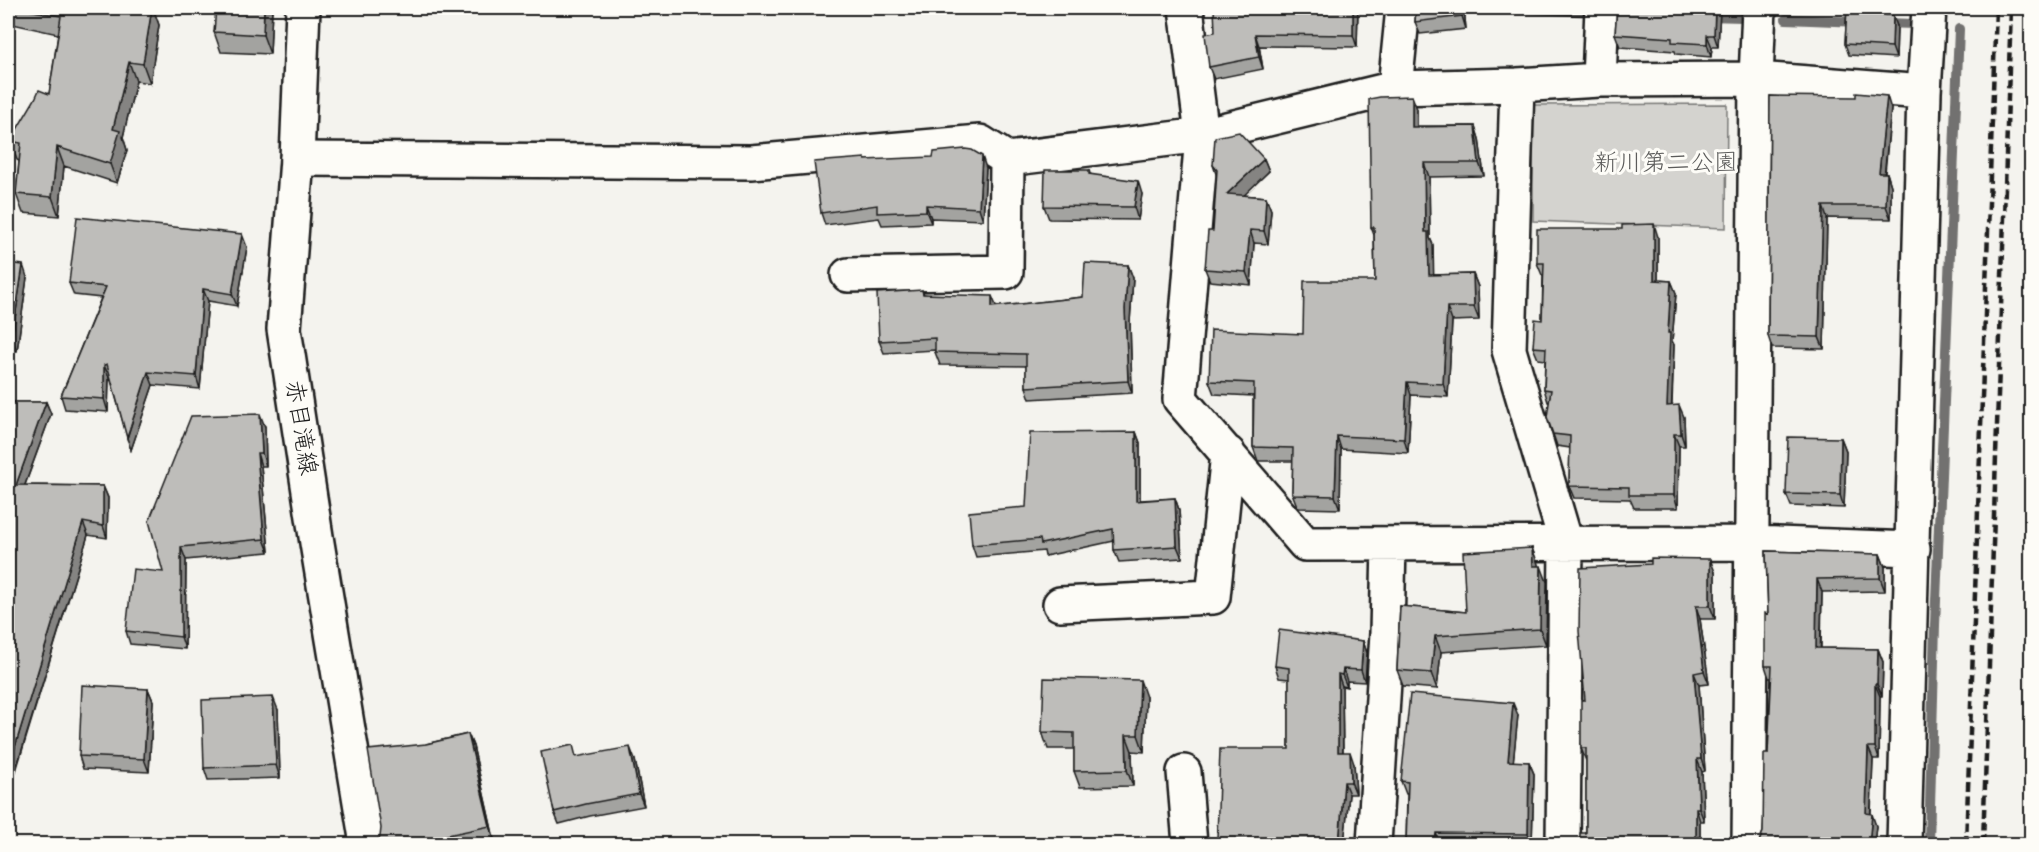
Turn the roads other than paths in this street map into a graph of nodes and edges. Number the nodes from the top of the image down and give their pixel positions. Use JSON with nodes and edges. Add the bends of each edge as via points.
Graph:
{"nodes":[{"id":1,"x":303,"y":8,"type":"edge"},
{"id":2,"x":1186,"y":8,"type":"edge"},
{"id":3,"x":1403,"y":8,"type":"edge"},
{"id":4,"x":1759,"y":8,"type":"edge"},
{"id":5,"x":1929,"y":8,"type":"edge"},
{"id":6,"x":1601,"y":14,"type":"edge"},
{"id":7,"x":1756,"y":79,"type":"junction"},
{"id":8,"x":1599,"y":80,"type":"junction"},
{"id":9,"x":1517,"y":85,"type":"junction"},
{"id":10,"x":1395,"y":88,"type":"junction"},
{"id":11,"x":1924,"y":92,"type":"junction"},
{"id":12,"x":1202,"y":135,"type":"junction"},
{"id":13,"x":297,"y":159,"type":"junction"},
{"id":14,"x":1007,"y":159,"type":"junction"},
{"id":15,"x":848,"y":275,"type":"dead end"},
{"id":16,"x":1228,"y":453,"type":"junction"},
{"id":17,"x":1566,"y":543,"type":"junction"},
{"id":18,"x":1753,"y":543,"type":"junction"},
{"id":19,"x":1389,"y":544,"type":"junction"},
{"id":20,"x":1912,"y":549,"type":"junction"},
{"id":21,"x":1060,"y":604,"type":"dead end"},
{"id":22,"x":1184,"y":772,"type":"dead end"},
{"id":23,"x":367,"y":844,"type":"edge"},
{"id":24,"x":1190,"y":844,"type":"edge"},
{"id":25,"x":1374,"y":844,"type":"edge"},
{"id":26,"x":1563,"y":844,"type":"edge"},
{"id":27,"x":1749,"y":844,"type":"edge"},
{"id":28,"x":1904,"y":844,"type":"edge"}],
"edges":[{"from":1,"to":13,"type":"street","name":"赤目滝線"},
{"from":2,"to":12,"type":"street"},
{"from":3,"to":10,"type":"street"},
{"from":4,"to":7,"type":"street"},
{"from":5,"to":11,"type":"street"},
{"from":6,"to":8,"type":"street"},
{"from":7,"to":8,"type":"street"},
{"from":7,"to":11,"type":"street"},
{"from":7,"to":18,"type":"street"},
{"from":8,"to":9,"type":"street"},
{"from":9,"to":10,"type":"street"},
{"from":9,"to":17,"type":"street","via":[[1509,350]]},
{"from":10,"to":12,"type":"street"},
{"from":11,"to":20,"type":"street"},
{"from":12,"to":14,"type":"street"},
{"from":12,"to":16,"type":"street","via":[[1180,399]]},
{"from":13,"to":14,"type":"street","via":[[751,162],[980,142]]},
{"from":13,"to":23,"type":"street","name":"赤目滝線","via":[[284,329]]},
{"from":14,"to":15,"type":"street","via":[[1006,272]]},
{"from":16,"to":19,"type":"street","via":[[1305,544]]},
{"from":16,"to":21,"type":"street","via":[[1213,597]]},
{"from":17,"to":18,"type":"street"},
{"from":17,"to":19,"type":"street"},
{"from":17,"to":26,"type":"street"},
{"from":18,"to":20,"type":"street"},
{"from":18,"to":27,"type":"street"},
{"from":19,"to":25,"type":"street"},
{"from":20,"to":28,"type":"street"},
{"from":22,"to":24,"type":"street"}]}
